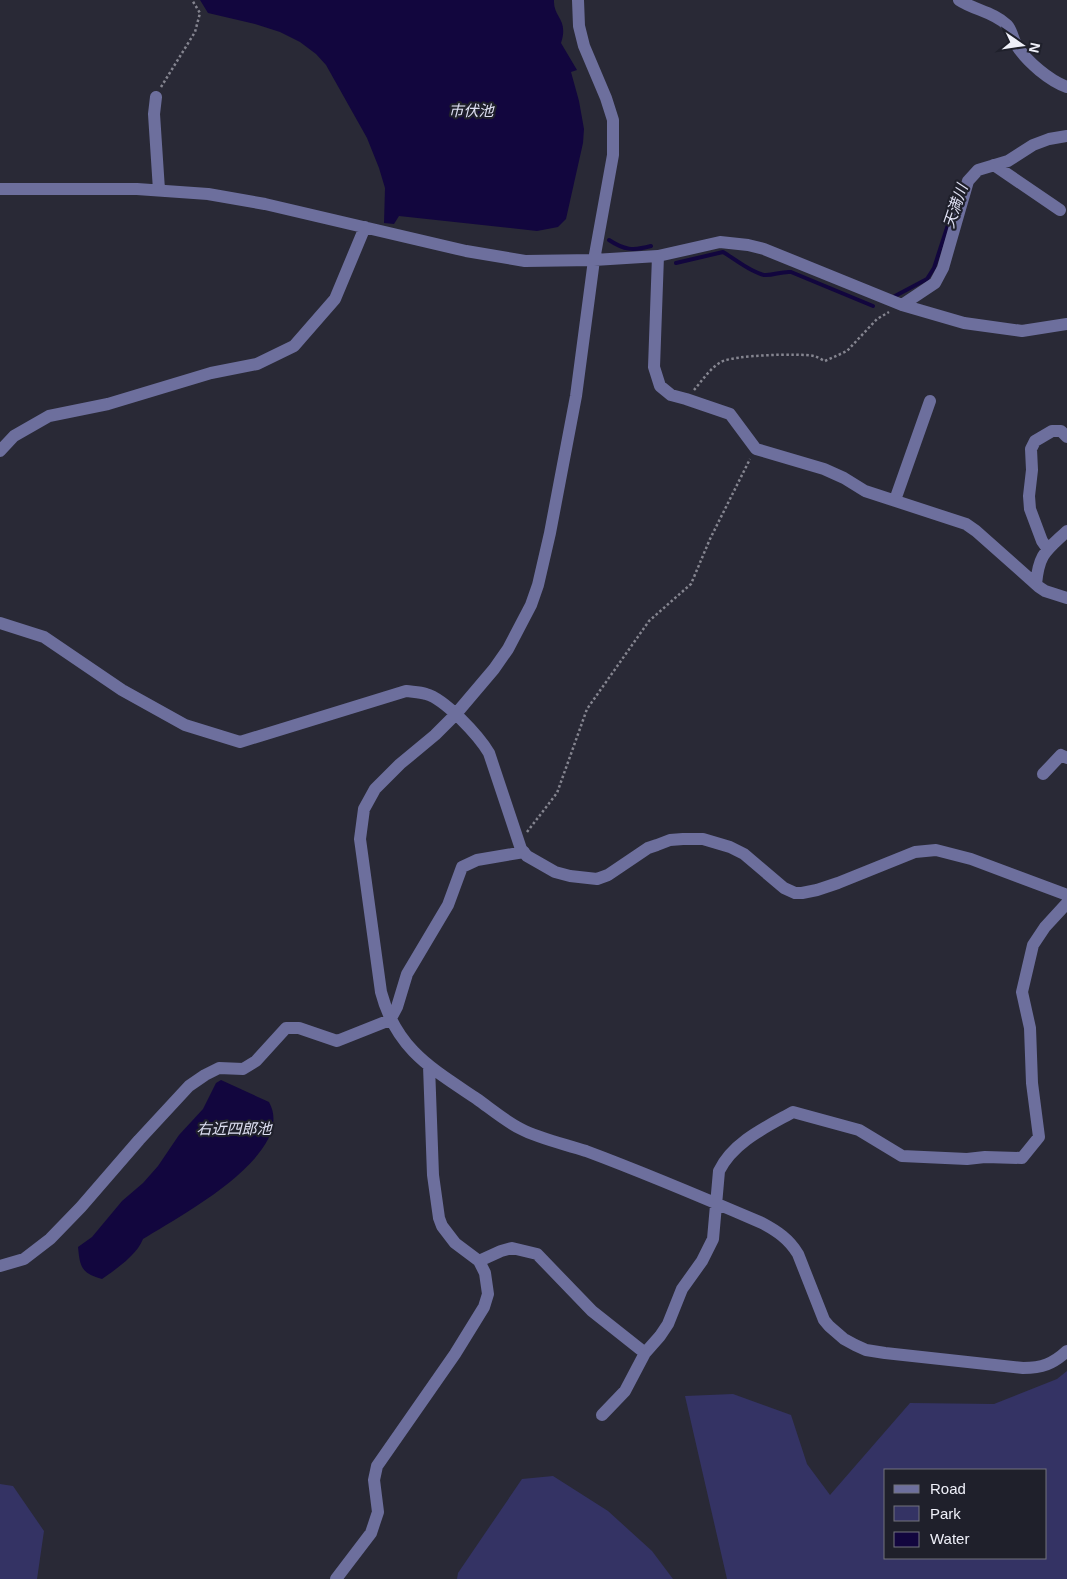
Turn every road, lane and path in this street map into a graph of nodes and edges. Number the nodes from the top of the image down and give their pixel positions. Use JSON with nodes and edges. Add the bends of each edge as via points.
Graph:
{"nodes":[{"id":1,"x":192,"y":0,"type":"edge"},
{"id":2,"x":578,"y":0,"type":"edge"},
{"id":3,"x":959,"y":0,"type":"edge"},
{"id":4,"x":1067,"y":87,"type":"edge"},
{"id":5,"x":156,"y":97,"type":"joint"},
{"id":6,"x":1067,"y":136,"type":"edge"},
{"id":7,"x":994,"y":165,"type":"junction"},
{"id":8,"x":0,"y":189,"type":"edge"},
{"id":9,"x":159,"y":190,"type":"junction"},
{"id":10,"x":1060,"y":210,"type":"dead end"},
{"id":11,"x":365,"y":227,"type":"junction"},
{"id":12,"x":658,"y":256,"type":"junction"},
{"id":13,"x":594,"y":260,"type":"junction"},
{"id":14,"x":902,"y":305,"type":"junction"},
{"id":15,"x":1067,"y":324,"type":"edge"},
{"id":16,"x":686,"y":399,"type":"junction"},
{"id":17,"x":930,"y":401,"type":"dead end"},
{"id":18,"x":1067,"y":437,"type":"edge"},
{"id":19,"x":756,"y":449,"type":"junction"},
{"id":20,"x":0,"y":451,"type":"edge"},
{"id":21,"x":895,"y":500,"type":"junction"},
{"id":22,"x":1067,"y":531,"type":"edge"},
{"id":23,"x":1047,"y":548,"type":"junction"},
{"id":24,"x":1036,"y":584,"type":"junction"},
{"id":25,"x":1067,"y":598,"type":"edge"},
{"id":26,"x":0,"y":622,"type":"edge"},
{"id":27,"x":455,"y":715,"type":"junction"},
{"id":28,"x":1067,"y":758,"type":"edge"},
{"id":29,"x":1043,"y":774,"type":"dead end"},
{"id":30,"x":521,"y":848,"type":"junction"},
{"id":31,"x":1067,"y":895,"type":"edge"},
{"id":32,"x":1067,"y":903,"type":"edge"},
{"id":33,"x":390,"y":1020,"type":"junction"},
{"id":34,"x":429,"y":1066,"type":"junction"},
{"id":35,"x":716,"y":1204,"type":"junction"},
{"id":36,"x":479,"y":1261,"type":"junction"},
{"id":37,"x":0,"y":1266,"type":"edge"},
{"id":38,"x":1067,"y":1351,"type":"edge"},
{"id":39,"x":645,"y":1353,"type":"junction"},
{"id":40,"x":602,"y":1415,"type":"dead end"},
{"id":41,"x":336,"y":1579,"type":"edge"}],
"edges":[{"from":1,"to":5,"type":"path","via":[[200,13],[195,32]]},
{"from":2,"to":13,"type":"street","via":[[584,46],[612,120],[613,156]]},
{"from":3,"to":4,"type":"street","via":[[1008,26],[1017,46],[1038,69],[1054,82]]},
{"from":5,"to":9,"type":"street","via":[[154,114]]},
{"from":6,"to":7,"type":"street","via":[[1033,145],[1008,161]]},
{"from":7,"to":10,"type":"street"},
{"from":7,"to":14,"type":"street","via":[[978,170],[968,181],[943,268],[935,283]]},
{"from":8,"to":9,"type":"street"},
{"from":9,"to":11,"type":"street","via":[[265,204]]},
{"from":11,"to":13,"type":"street","via":[[525,261]]},
{"from":11,"to":20,"type":"street","via":[[335,299],[294,346],[257,364],[211,373],[108,404],[49,416],[14,436]]},
{"from":12,"to":13,"type":"street"},
{"from":12,"to":14,"type":"street","via":[[720,242],[748,245]]},
{"from":12,"to":16,"type":"street","via":[[654,367],[660,386],[671,395]]},
{"from":13,"to":27,"type":"street","via":[[576,396],[538,585],[508,649]]},
{"from":14,"to":15,"type":"street","via":[[964,324],[997,329],[1022,331]]},
{"from":14,"to":16,"type":"path","via":[[877,318],[847,351],[825,361],[814,356],[723,360]]},
{"from":16,"to":19,"type":"street","via":[[730,414]]},
{"from":17,"to":21,"type":"street"},
{"from":18,"to":23,"type":"street","via":[[1061,431],[1052,431],[1035,441],[1031,449],[1030,509]]},
{"from":19,"to":21,"type":"street","via":[[824,469],[865,491]]},
{"from":19,"to":30,"type":"path","via":[[691,584],[649,621],[587,709],[557,793]]},
{"from":21,"to":24,"type":"street","via":[[966,524]]},
{"from":22,"to":23,"type":"street"},
{"from":23,"to":24,"type":"street","via":[[1040,561]]},
{"from":24,"to":25,"type":"street","via":[[1045,591]]},
{"from":26,"to":27,"type":"street","via":[[44,637],[122,690],[185,725],[240,742],[406,691],[433,697]]},
{"from":27,"to":30,"type":"street","via":[[481,740],[489,753]]},
{"from":27,"to":33,"type":"street","via":[[375,789],[362,818],[360,839],[368,906],[381,992]]},
{"from":28,"to":29,"type":"street","via":[[1061,755]]},
{"from":30,"to":31,"type":"street","via":[[527,856],[555,872],[597,879],[657,844],[670,840],[703,839],[730,846],[744,854],[784,888],[796,893],[838,883],[915,852],[936,850],[970,859]]},
{"from":30,"to":33,"type":"street","via":[[477,860],[462,868],[448,905],[407,974]]},
{"from":32,"to":35,"type":"street","via":[[1032,946],[1022,992],[1030,1028],[1032,1083],[1039,1137],[1022,1158],[902,1156],[859,1130],[793,1112],[738,1146],[724,1161],[719,1171]]},
{"from":33,"to":34,"type":"street","via":[[406,1044]]},
{"from":33,"to":37,"type":"street","via":[[337,1041],[299,1028],[286,1028],[256,1061],[242,1069],[219,1068],[205,1075],[189,1086],[50,1239],[24,1259]]},
{"from":34,"to":35,"type":"street","via":[[521,1129]]},
{"from":34,"to":36,"type":"street","via":[[433,1175],[439,1218],[455,1243]]},
{"from":35,"to":38,"type":"street","via":[[779,1232],[798,1254],[824,1320],[836,1333],[866,1350],[1024,1368],[1046,1366]]},
{"from":35,"to":39,"type":"street","via":[[709,1249],[682,1289],[668,1324]]},
{"from":36,"to":39,"type":"street","via":[[512,1248],[537,1254],[592,1311]]},
{"from":36,"to":41,"type":"street","via":[[485,1273],[488,1294],[484,1307],[377,1466],[374,1480],[378,1512],[371,1533]]},
{"from":39,"to":40,"type":"street","via":[[625,1391]]}]}
